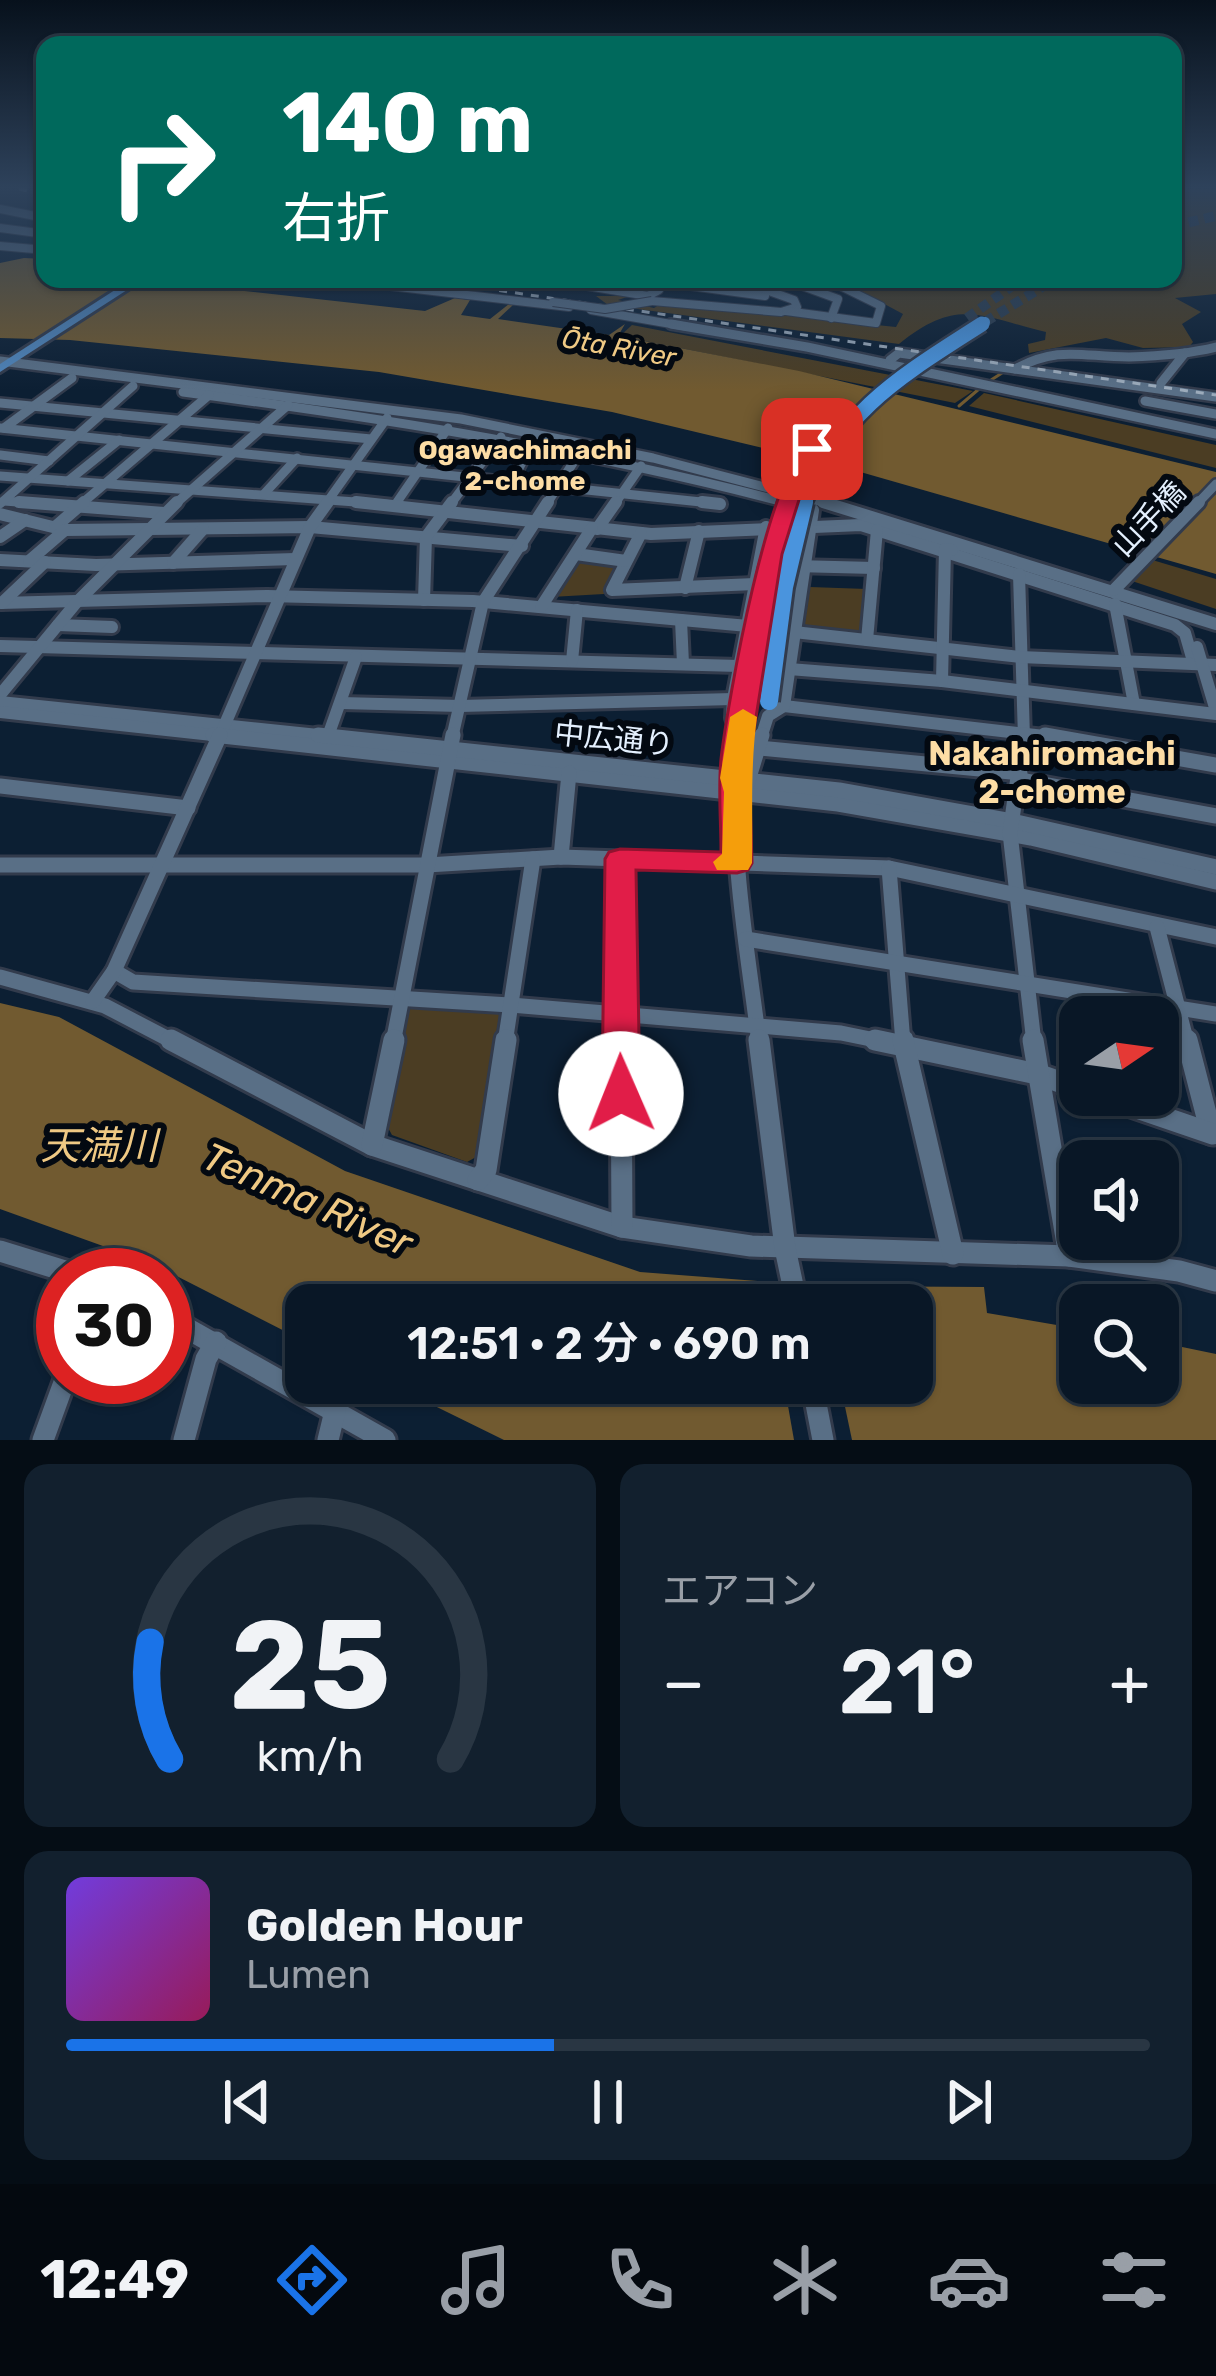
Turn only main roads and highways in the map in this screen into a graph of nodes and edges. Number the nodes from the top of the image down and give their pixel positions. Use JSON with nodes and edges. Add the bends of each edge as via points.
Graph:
{"nodes":[{"id":1,"x":125,"y":288,"type":"edge"},
{"id":2,"x":967,"y":318,"type":"tunnel mouth"},
{"id":3,"x":986,"y":322,"type":"tunnel mouth"},
{"id":4,"x":6,"y":367,"type":"edge"},
{"id":5,"x":774,"y":708,"type":"road end"},
{"id":6,"x":750,"y":742,"type":"road end"}],
"edges":[{"from":1,"to":4,"type":"main road"},
{"from":2,"to":6,"type":"highway","bridge":true,"via":[[861,394],[812,449],[792,487],[739,698]]},
{"from":3,"to":5,"type":"highway","bridge":true,"via":[[881,391],[826,451],[796,530]]}]}
